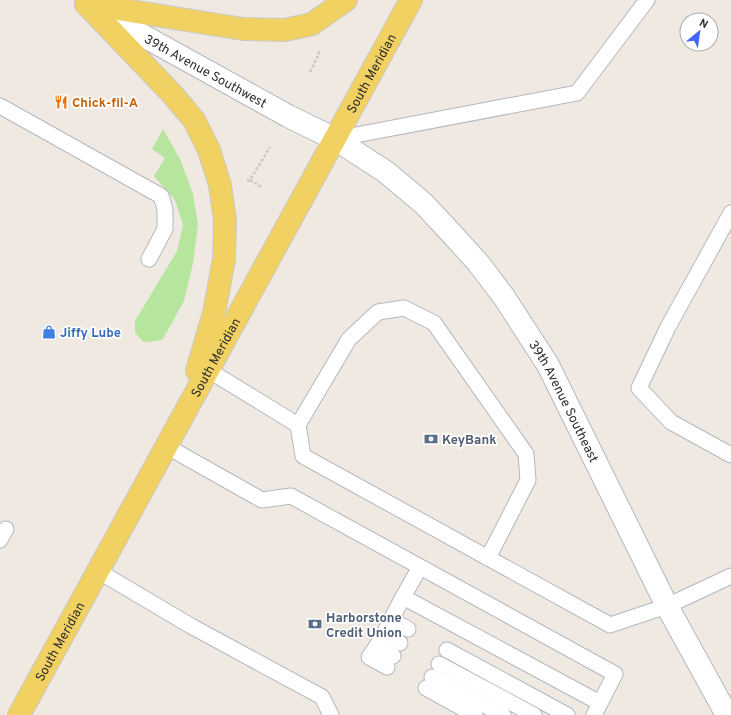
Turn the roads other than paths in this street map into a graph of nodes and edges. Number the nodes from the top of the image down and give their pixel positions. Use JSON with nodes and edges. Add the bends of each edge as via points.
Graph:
{"nodes":[{"id":1,"x":346,"y":0,"type":"edge"},
{"id":2,"x":411,"y":0,"type":"edge"},
{"id":3,"x":648,"y":0,"type":"edge"},
{"id":4,"x":82,"y":2,"type":"edge"},
{"id":5,"x":0,"y":106,"type":"edge"},
{"id":6,"x":335,"y":139,"type":"junction"},
{"id":7,"x":731,"y":213,"type":"edge"},
{"id":8,"x":149,"y":259,"type":"dead end"},
{"id":9,"x":208,"y":370,"type":"junction"},
{"id":10,"x":185,"y":412,"type":"junction"},
{"id":11,"x":298,"y":425,"type":"junction"},
{"id":12,"x":166,"y":446,"type":"junction"},
{"id":13,"x":731,"y":456,"type":"edge"},
{"id":14,"x":488,"y":558,"type":"junction"},
{"id":15,"x":420,"y":567,"type":"junction"},
{"id":16,"x":98,"y":571,"type":"junction"},
{"id":17,"x":731,"y":576,"type":"edge"},
{"id":18,"x":403,"y":597,"type":"junction"},
{"id":19,"x":667,"y":606,"type":"junction"},
{"id":20,"x":391,"y":620,"type":"junction"},
{"id":21,"x":408,"y":628,"type":"dead end"},
{"id":22,"x":380,"y":640,"type":"junction"},
{"id":23,"x":447,"y":650,"type":"dead end"},
{"id":24,"x":432,"y":676,"type":"junction"},
{"id":25,"x":596,"y":709,"type":"edge"},
{"id":26,"x":19,"y":715,"type":"edge"},
{"id":27,"x":330,"y":715,"type":"edge"},
{"id":28,"x":475,"y":715,"type":"edge"},
{"id":29,"x":503,"y":715,"type":"edge"},
{"id":30,"x":534,"y":715,"type":"edge"},
{"id":31,"x":567,"y":715,"type":"edge"},
{"id":32,"x":727,"y":715,"type":"edge"}],
"edges":[{"from":1,"to":4,"type":"main road","via":[[312,24],[285,30],[243,29]]},
{"from":2,"to":6,"type":"main road","name":"South Meridian"},
{"from":3,"to":6,"type":"lane","via":[[577,92]]},
{"from":4,"to":6,"type":"main road","name":"39th Avenue Southwest","via":[[288,116]]},
{"from":4,"to":10,"type":"main road","via":[[194,120],[209,150],[220,185],[225,220],[224,259],[214,313]]},
{"from":5,"to":8,"type":"lane","via":[[161,196],[165,209],[165,229]]},
{"from":6,"to":9,"type":"main road","name":"South Meridian"},
{"from":6,"to":19,"type":"main road","name":"39th Avenue Southeast","via":[[386,172],[424,204],[479,264],[504,297],[551,371]]},
{"from":7,"to":13,"type":"lane","via":[[668,327],[639,388],[671,422]]},
{"from":9,"to":10,"type":"main road","name":"South Meridian"},
{"from":9,"to":11,"type":"lane"},
{"from":10,"to":12,"type":"main road","name":"South Meridian"},
{"from":11,"to":14,"type":"lane","via":[[303,456]]},
{"from":11,"to":14,"type":"lane","via":[[349,339],[378,312],[404,308],[434,322],[526,454],[528,480]]},
{"from":12,"to":15,"type":"lane","via":[[262,500],[291,496]]},
{"from":12,"to":16,"type":"main road","name":"South Meridian"},
{"from":14,"to":19,"type":"lane","via":[[610,625]]},
{"from":15,"to":18,"type":"lane"},
{"from":15,"to":25,"type":"lane","via":[[615,674]]},
{"from":16,"to":26,"type":"main road","name":"South Meridian"},
{"from":16,"to":27,"type":"lane","via":[[191,626],[322,697]]},
{"from":17,"to":19,"type":"lane"},
{"from":18,"to":20,"type":"lane"},
{"from":18,"to":25,"type":"lane"},
{"from":19,"to":32,"type":"main road","name":"39th Avenue Southeast"},
{"from":20,"to":21,"type":"lane"},
{"from":20,"to":22,"type":"lane"},
{"from":22,"to":22,"type":"lane","via":[[370,657],[393,655]]},
{"from":23,"to":31,"type":"lane"},
{"from":24,"to":28,"type":"lane"},
{"from":24,"to":29,"type":"lane"},
{"from":24,"to":30,"type":"lane"}]}
